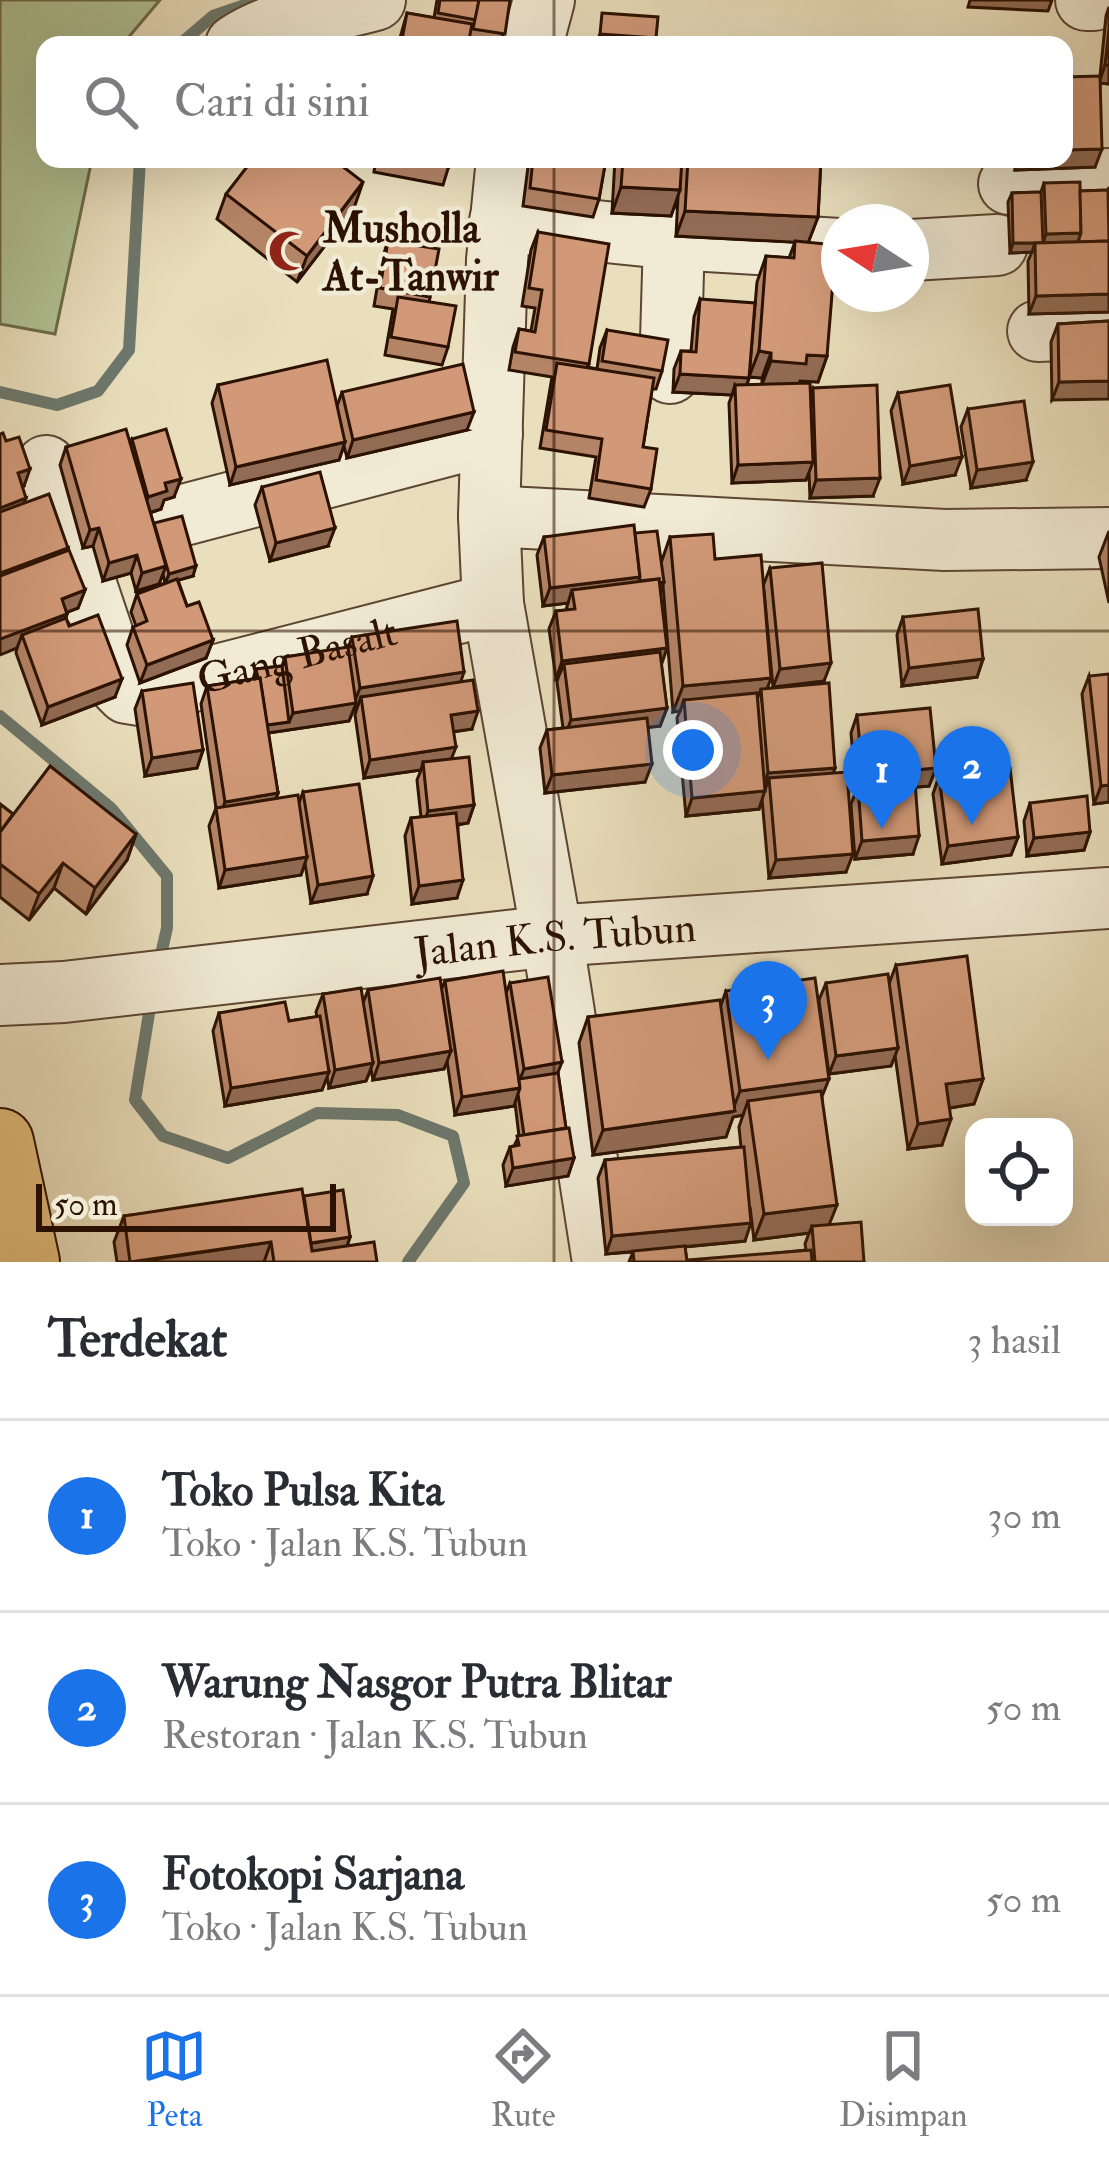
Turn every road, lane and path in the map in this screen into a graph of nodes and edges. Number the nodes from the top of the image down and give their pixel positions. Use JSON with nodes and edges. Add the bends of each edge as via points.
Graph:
{"nodes":[{"id":1,"x":374,"y":0,"type":"edge"},
{"id":2,"x":544,"y":0,"type":"edge"},
{"id":3,"x":255,"y":36,"type":"edge"},
{"id":4,"x":534,"y":36,"type":"edge"},
{"id":5,"x":506,"y":168,"type":"edge"},
{"id":6,"x":1109,"y":179,"type":"edge"},
{"id":7,"x":1009,"y":184,"type":"dead end"},
{"id":8,"x":500,"y":221,"type":"junction"},
{"id":9,"x":674,"y":239,"type":"junction"},
{"id":10,"x":997,"y":245,"type":"dead end"},
{"id":11,"x":821,"y":248,"type":"edge"},
{"id":12,"x":929,"y":249,"type":"edge"},
{"id":13,"x":1109,"y":328,"type":"edge"},
{"id":14,"x":1038,"y":331,"type":"dead end"},
{"id":15,"x":670,"y":373,"type":"edge"},
{"id":16,"x":492,"y":434,"type":"junction"},
{"id":17,"x":46,"y":466,"type":"dead end"},
{"id":18,"x":489,"y":516,"type":"junction"},
{"id":19,"x":176,"y":518,"type":"edge"},
{"id":20,"x":1109,"y":538,"type":"edge"},
{"id":21,"x":493,"y":604,"type":"junction"},
{"id":22,"x":1109,"y":898,"type":"edge"},
{"id":23,"x":552,"y":936,"type":"junction"},
{"id":24,"x":0,"y":995,"type":"edge"},
{"id":25,"x":0,"y":1142,"type":"edge"},
{"id":26,"x":648,"y":1161,"type":"edge"},
{"id":27,"x":586,"y":1166,"type":"junction"},
{"id":28,"x":26,"y":1262,"type":"edge"},
{"id":29,"x":603,"y":1262,"type":"edge"}],
"edges":[{"from":1,"to":3,"type":"street"},
{"from":2,"to":4,"type":"street"},
{"from":5,"to":8,"type":"street"},
{"from":6,"to":7,"type":"street"},
{"from":8,"to":9,"type":"street"},
{"from":8,"to":16,"type":"street"},
{"from":9,"to":11,"type":"street"},
{"from":9,"to":15,"type":"street"},
{"from":10,"to":12,"type":"street"},
{"from":13,"to":14,"type":"street"},
{"from":16,"to":18,"type":"street"},
{"from":16,"to":19,"type":"street"},
{"from":17,"to":21,"type":"street","name":"Gang Basalt","via":[[127,693]]},
{"from":18,"to":20,"type":"street","via":[[945,540]]},
{"from":18,"to":21,"type":"street"},
{"from":21,"to":23,"type":"street"},
{"from":22,"to":23,"type":"street","name":"Jalan K.S. Tubun"},
{"from":23,"to":24,"type":"street","name":"Jalan K.S. Tubun"},
{"from":23,"to":27,"type":"street"},
{"from":25,"to":28,"type":"main road"},
{"from":26,"to":27,"type":"street"},
{"from":27,"to":29,"type":"street"}]}
